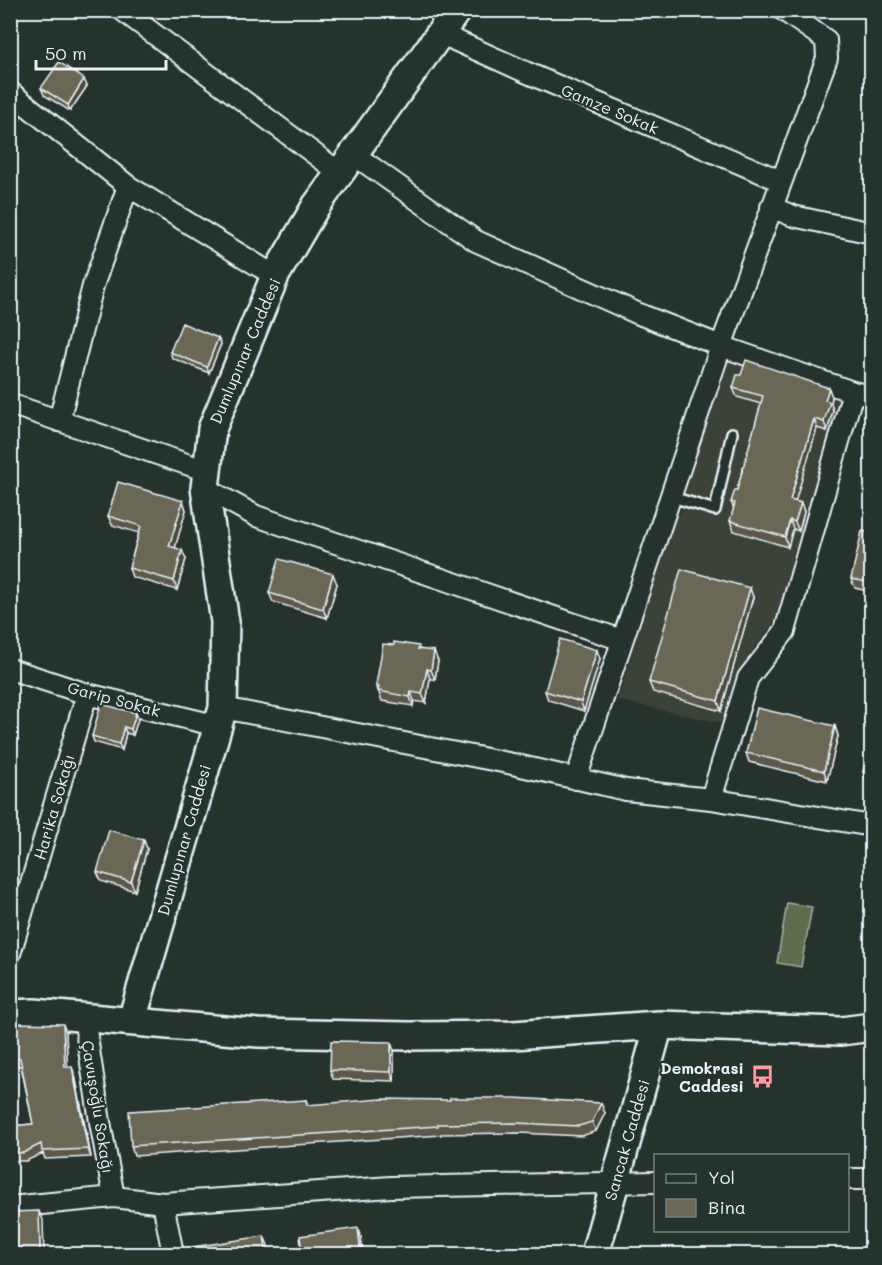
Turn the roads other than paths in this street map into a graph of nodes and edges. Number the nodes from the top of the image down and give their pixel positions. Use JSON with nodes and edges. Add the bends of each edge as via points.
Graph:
{"nodes":[{"id":1,"x":122,"y":10,"type":"edge"},
{"id":2,"x":457,"y":10,"type":"edge"},
{"id":3,"x":783,"y":10,"type":"edge"},
{"id":4,"x":441,"y":34,"type":"junction"},
{"id":5,"x":10,"y":92,"type":"edge"},
{"id":6,"x":346,"y":163,"type":"junction"},
{"id":7,"x":781,"y":182,"type":"junction"},
{"id":8,"x":128,"y":186,"type":"junction"},
{"id":9,"x":771,"y":207,"type":"junction"},
{"id":10,"x":872,"y":233,"type":"edge"},
{"id":11,"x":275,"y":276,"type":"junction"},
{"id":12,"x":721,"y":346,"type":"junction"},
{"id":13,"x":862,"y":394,"type":"edge"},
{"id":14,"x":10,"y":404,"type":"edge"},
{"id":15,"x":59,"y":422,"type":"junction"},
{"id":16,"x":732,"y":433,"type":"dead end"},
{"id":17,"x":206,"y":480,"type":"junction"},
{"id":18,"x":669,"y":496,"type":"junction"},
{"id":19,"x":622,"y":639,"type":"junction"},
{"id":20,"x":10,"y":669,"type":"edge"},
{"id":21,"x":87,"y":694,"type":"junction"},
{"id":22,"x":220,"y":717,"type":"junction"},
{"id":23,"x":576,"y":779,"type":"junction"},
{"id":24,"x":711,"y":799,"type":"junction"},
{"id":25,"x":872,"y":826,"type":"edge"},
{"id":26,"x":10,"y":954,"type":"edge"},
{"id":27,"x":10,"y":1014,"type":"edge"},
{"id":28,"x":84,"y":1017,"type":"junction"},
{"id":29,"x":132,"y":1020,"type":"junction"},
{"id":30,"x":659,"y":1025,"type":"junction"},
{"id":31,"x":872,"y":1027,"type":"edge"},
{"id":32,"x":849,"y":1179,"type":"edge"},
{"id":33,"x":872,"y":1179,"type":"edge"},
{"id":34,"x":654,"y":1182,"type":"edge"},
{"id":35,"x":614,"y":1183,"type":"junction"},
{"id":36,"x":114,"y":1197,"type":"junction"},
{"id":37,"x":162,"y":1203,"type":"junction"},
{"id":38,"x":10,"y":1207,"type":"edge"},
{"id":39,"x":173,"y":1254,"type":"edge"},
{"id":40,"x":595,"y":1254,"type":"edge"}],
"edges":[{"from":1,"to":6,"type":"street"},
{"from":2,"to":4,"type":"street","name":"Dumlupınar Caddesi"},
{"from":3,"to":7,"type":"street","via":[[826,40],[827,58]]},
{"from":4,"to":6,"type":"street","name":"Dumlupınar Caddesi"},
{"from":4,"to":7,"type":"street","name":"Gamze Sokak"},
{"from":5,"to":8,"type":"street"},
{"from":6,"to":11,"type":"street","name":"Dumlupınar Caddesi"},
{"from":6,"to":12,"type":"street","via":[[476,241],[628,310]]},
{"from":7,"to":9,"type":"street"},
{"from":8,"to":11,"type":"street"},
{"from":8,"to":15,"type":"street","via":[[93,286]]},
{"from":9,"to":10,"type":"street","via":[[793,216]]},
{"from":9,"to":12,"type":"street"},
{"from":11,"to":17,"type":"street","name":"Dumlupınar Caddesi","via":[[212,429]]},
{"from":12,"to":13,"type":"street"},
{"from":12,"to":18,"type":"street"},
{"from":13,"to":24,"type":"street","via":[[785,631],[748,678]]},
{"from":14,"to":15,"type":"street"},
{"from":15,"to":17,"type":"street"},
{"from":16,"to":18,"type":"lane","via":[[715,510]]},
{"from":17,"to":19,"type":"street","via":[[256,516]]},
{"from":17,"to":22,"type":"street","name":"Dumlupınar Caddesi","via":[[225,622]]},
{"from":18,"to":19,"type":"street"},
{"from":19,"to":23,"type":"street"},
{"from":20,"to":21,"type":"street","name":"Garip Sokak"},
{"from":21,"to":22,"type":"street","name":"Garip Sokak"},
{"from":21,"to":26,"type":"street","name":"Harika Sokağı"},
{"from":22,"to":23,"type":"street","name":"Garip Sokak","via":[[508,763]]},
{"from":22,"to":29,"type":"street","name":"Dumlupınar Caddesi"},
{"from":23,"to":24,"type":"street","name":"Garip Sokak","via":[[626,790]]},
{"from":24,"to":25,"type":"street","name":"Garip Sokak"},
{"from":27,"to":28,"type":"street"},
{"from":28,"to":29,"type":"street"},
{"from":28,"to":36,"type":"street","name":"Çavuşoğlu Sokağı"},
{"from":29,"to":30,"type":"street","via":[[258,1033],[409,1036],[513,1035]]},
{"from":30,"to":31,"type":"street","via":[[842,1031]]},
{"from":30,"to":35,"type":"street","name":"Sancak Caddesi"},
{"from":32,"to":33,"type":"street"},
{"from":34,"to":35,"type":"street"},
{"from":35,"to":37,"type":"street","via":[[391,1186]]},
{"from":35,"to":40,"type":"street","name":"Sancak Caddesi"},
{"from":36,"to":37,"type":"street"},
{"from":36,"to":38,"type":"street"},
{"from":37,"to":39,"type":"street"}]}
